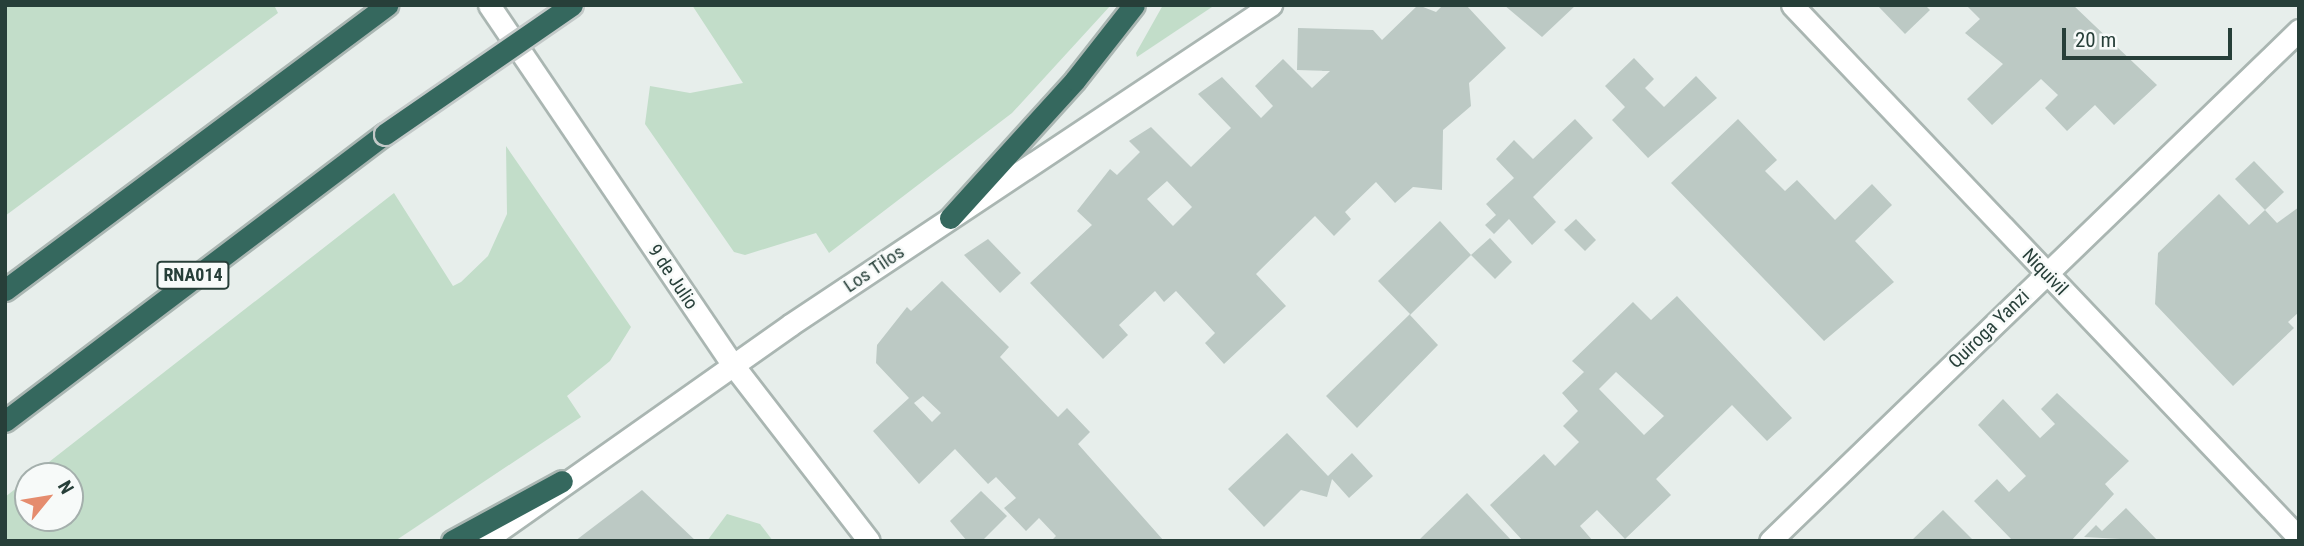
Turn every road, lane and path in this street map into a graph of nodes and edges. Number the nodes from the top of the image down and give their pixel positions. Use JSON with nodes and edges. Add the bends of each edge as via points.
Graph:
{"nodes":[{"id":1,"x":387,"y":5,"type":"edge"},
{"id":2,"x":489,"y":5,"type":"edge"},
{"id":3,"x":572,"y":5,"type":"edge"},
{"id":4,"x":1134,"y":5,"type":"edge"},
{"id":5,"x":1270,"y":5,"type":"edge"},
{"id":6,"x":1792,"y":5,"type":"edge"},
{"id":7,"x":2299,"y":30,"type":"edge"},
{"id":8,"x":950,"y":218,"type":"junction"},
{"id":9,"x":2046,"y":274,"type":"junction"},
{"id":10,"x":5,"y":290,"type":"edge"},
{"id":11,"x":733,"y":365,"type":"junction"},
{"id":12,"x":5,"y":421,"type":"edge"},
{"id":13,"x":562,"y":481,"type":"junction"},
{"id":14,"x":2299,"y":538,"type":"edge"},
{"id":15,"x":452,"y":541,"type":"edge"},
{"id":16,"x":484,"y":541,"type":"edge"},
{"id":17,"x":869,"y":541,"type":"edge"},
{"id":18,"x":1770,"y":541,"type":"edge"}],
"edges":[{"from":1,"to":10,"type":"highway"},
{"from":2,"to":11,"type":"street","name":"9 de Julio"},
{"from":3,"to":12,"type":"highway","number":"RNA014","bridge":true,"via":[[385,134]]},
{"from":4,"to":8,"type":"highway","via":[[1076,80]]},
{"from":5,"to":8,"type":"street","name":"Los Tilos"},
{"from":6,"to":9,"type":"street","name":"Niquivil"},
{"from":7,"to":9,"type":"street","name":"Quiroga Yanzi"},
{"from":8,"to":11,"type":"street","name":"Los Tilos"},
{"from":9,"to":14,"type":"street","name":"Niquivil"},
{"from":9,"to":18,"type":"street","name":"Quiroga Yanzi"},
{"from":11,"to":13,"type":"street","name":"Los Tilos"},
{"from":11,"to":17,"type":"street","name":"9 de Julio"},
{"from":13,"to":15,"type":"highway"},
{"from":13,"to":16,"type":"street","name":"Los Tilos"}]}
